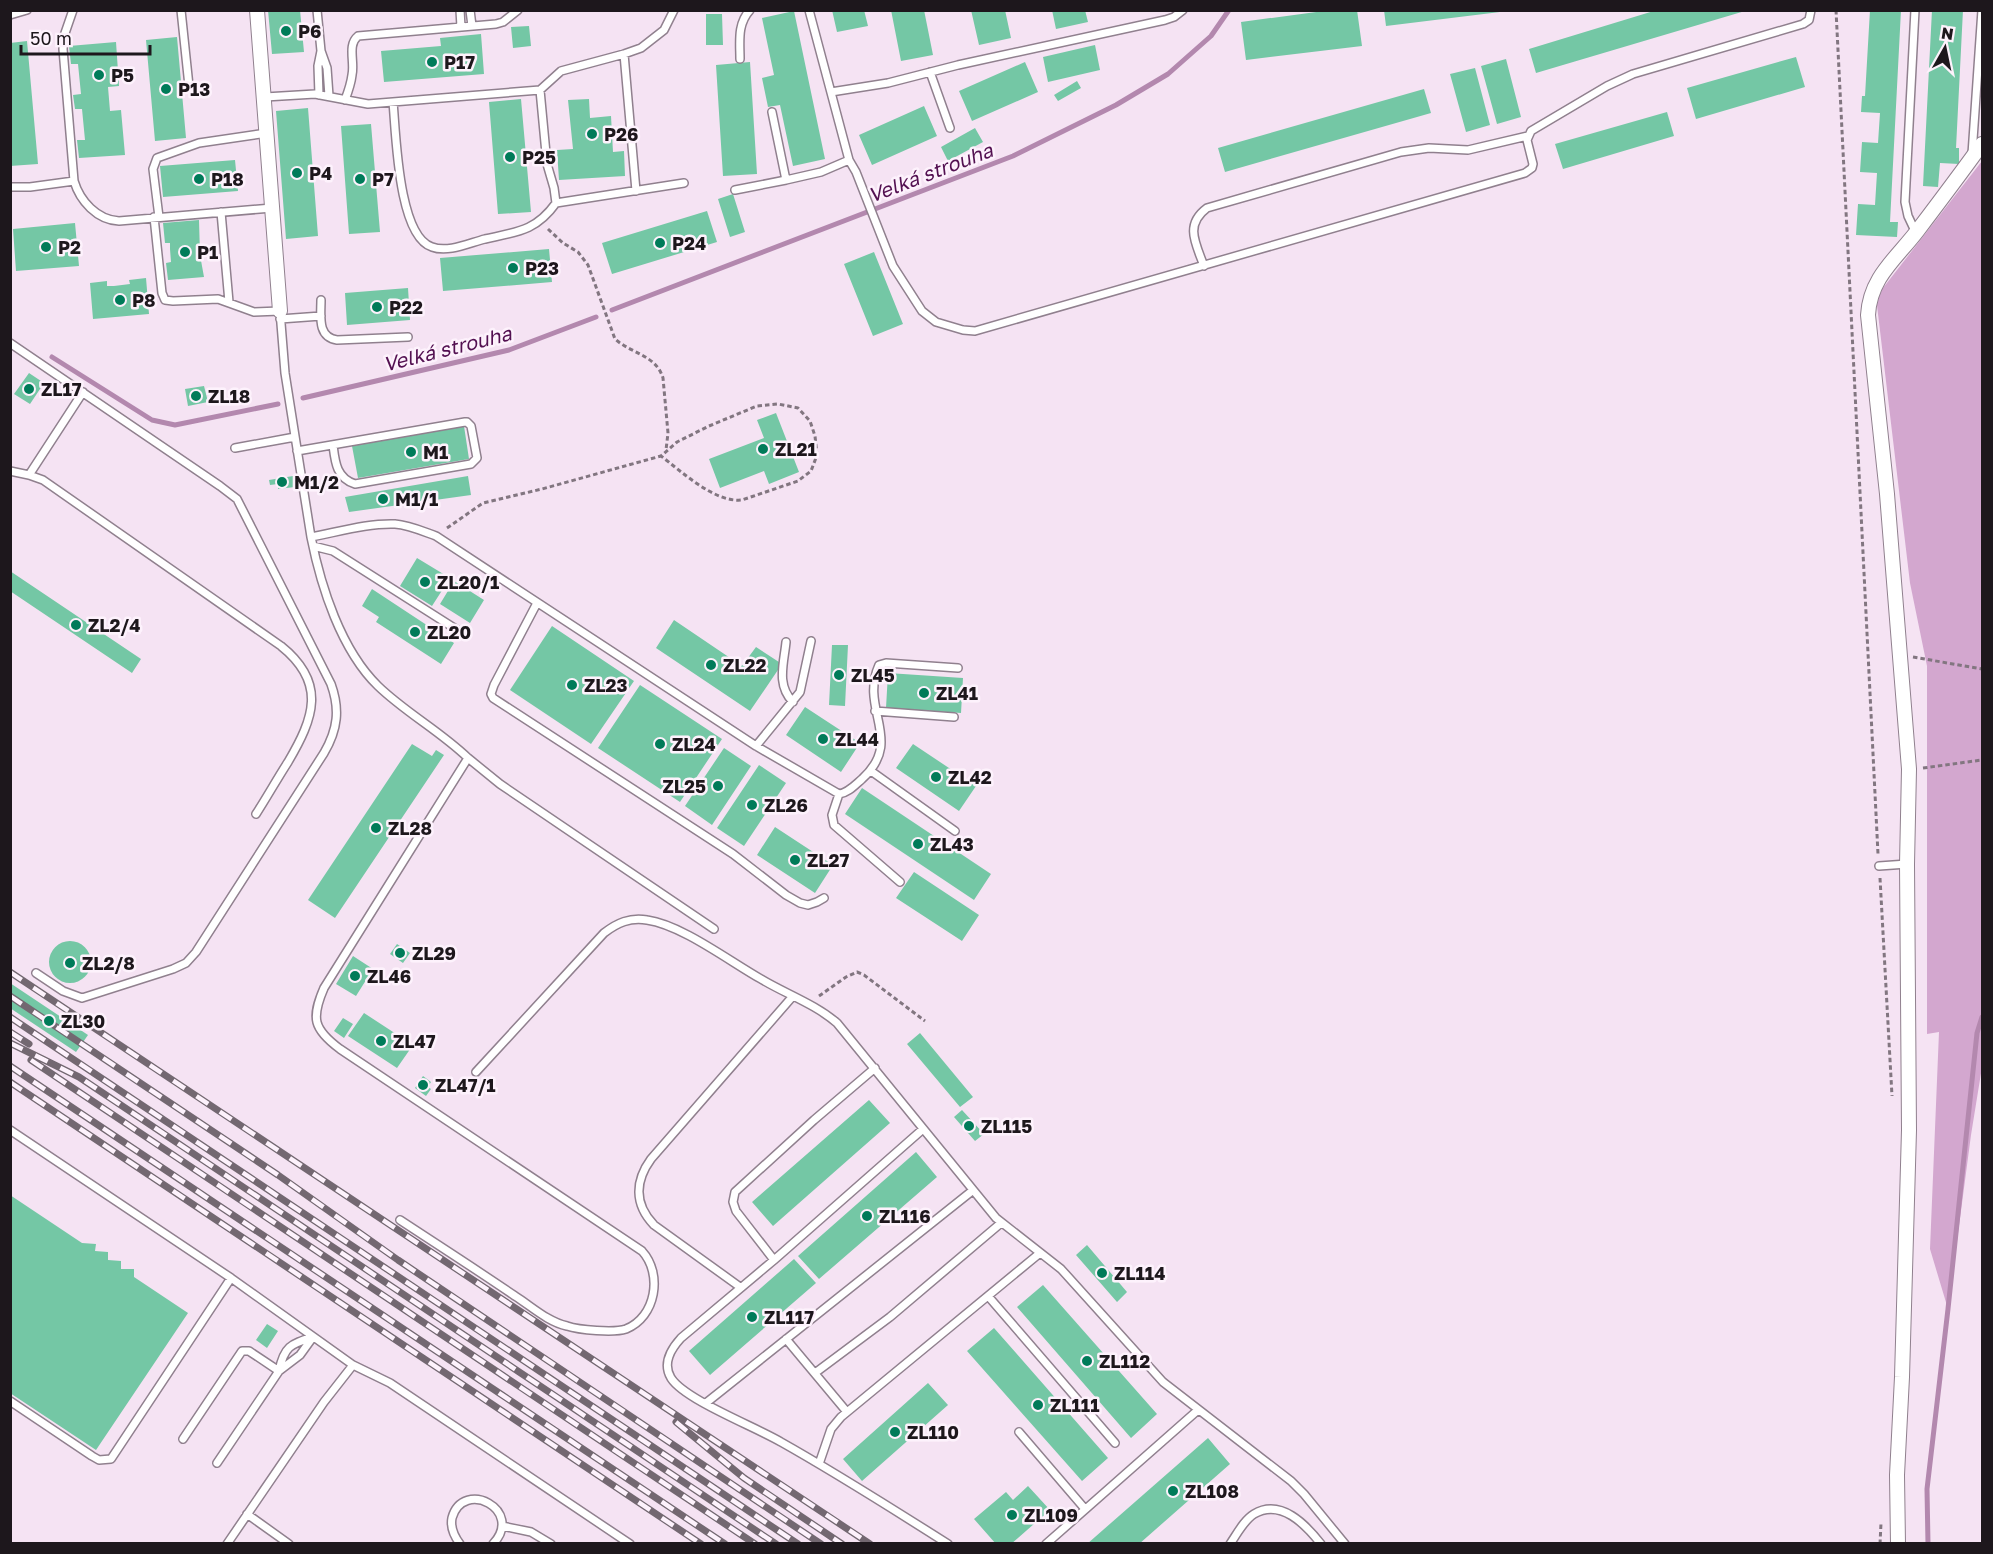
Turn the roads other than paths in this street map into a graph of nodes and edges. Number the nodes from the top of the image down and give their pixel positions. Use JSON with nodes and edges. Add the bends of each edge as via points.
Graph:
{"nodes":[{"id":1,"x":27,"y":10,"type":"edge"},
{"id":2,"x":73,"y":10,"type":"edge"},
{"id":3,"x":182,"y":10,"type":"edge"},
{"id":4,"x":257,"y":10,"type":"edge"},
{"id":5,"x":317,"y":10,"type":"edge"},
{"id":6,"x":460,"y":10,"type":"edge"},
{"id":7,"x":470,"y":10,"type":"edge"},
{"id":8,"x":518,"y":10,"type":"edge"},
{"id":9,"x":674,"y":10,"type":"edge"},
{"id":10,"x":750,"y":10,"type":"edge"},
{"id":11,"x":809,"y":10,"type":"edge"},
{"id":12,"x":1183,"y":10,"type":"edge"},
{"id":13,"x":1811,"y":10,"type":"edge"},
{"id":14,"x":1915,"y":10,"type":"edge"},
{"id":15,"x":1982,"y":10,"type":"edge"},
{"id":16,"x":10,"y":15,"type":"edge"},
{"id":17,"x":472,"y":26,"type":"junction"},
{"id":18,"x":461,"y":27,"type":"junction"},
{"id":19,"x":321,"y":51,"type":"junction"},
{"id":20,"x":624,"y":54,"type":"junction"},
{"id":21,"x":740,"y":59,"type":"dead end"},
{"id":22,"x":930,"y":72,"type":"junction"},
{"id":23,"x":189,"y":86,"type":"dead end"},
{"id":24,"x":540,"y":90,"type":"junction"},
{"id":25,"x":831,"y":92,"type":"junction"},
{"id":26,"x":319,"y":95,"type":"junction"},
{"id":27,"x":329,"y":96,"type":"junction"},
{"id":28,"x":265,"y":98,"type":"junction"},
{"id":29,"x":345,"y":100,"type":"junction"},
{"id":30,"x":393,"y":102,"type":"junction"},
{"id":31,"x":772,"y":112,"type":"dead end"},
{"id":32,"x":950,"y":128,"type":"dead end"},
{"id":33,"x":267,"y":133,"type":"junction"},
{"id":34,"x":1528,"y":136,"type":"junction"},
{"id":35,"x":1983,"y":144,"type":"edge"},
{"id":36,"x":1971,"y":159,"type":"junction"},
{"id":37,"x":849,"y":160,"type":"junction"},
{"id":38,"x":74,"y":180,"type":"junction"},
{"id":39,"x":786,"y":180,"type":"junction"},
{"id":40,"x":684,"y":183,"type":"dead end"},
{"id":41,"x":10,"y":187,"type":"edge"},
{"id":42,"x":636,"y":190,"type":"junction"},
{"id":43,"x":735,"y":190,"type":"dead end"},
{"id":44,"x":556,"y":203,"type":"junction"},
{"id":45,"x":272,"y":208,"type":"junction"},
{"id":46,"x":221,"y":212,"type":"junction"},
{"id":47,"x":156,"y":217,"type":"junction"},
{"id":48,"x":1916,"y":233,"type":"junction"},
{"id":49,"x":1204,"y":266,"type":"junction"},
{"id":50,"x":321,"y":300,"type":"dead end"},
{"id":51,"x":229,"y":302,"type":"junction"},
{"id":52,"x":280,"y":315,"type":"junction"},
{"id":53,"x":321,"y":316,"type":"junction"},
{"id":54,"x":408,"y":337,"type":"dead end"},
{"id":55,"x":10,"y":343,"type":"edge"},
{"id":56,"x":83,"y":392,"type":"junction"},
{"id":57,"x":295,"y":437,"type":"junction"},
{"id":58,"x":333,"y":444,"type":"junction"},
{"id":59,"x":235,"y":448,"type":"dead end"},
{"id":60,"x":297,"y":451,"type":"junction"},
{"id":61,"x":10,"y":471,"type":"edge"},
{"id":62,"x":29,"y":475,"type":"junction"},
{"id":63,"x":311,"y":537,"type":"junction"},
{"id":64,"x":312,"y":546,"type":"junction"},
{"id":65,"x":537,"y":603,"type":"junction"},
{"id":66,"x":462,"y":633,"type":"dead end"},
{"id":67,"x":811,"y":641,"type":"dead end"},
{"id":68,"x":786,"y":642,"type":"dead end"},
{"id":69,"x":958,"y":668,"type":"dead end"},
{"id":70,"x":793,"y":702,"type":"junction"},
{"id":71,"x":875,"y":711,"type":"junction"},
{"id":72,"x":954,"y":717,"type":"dead end"},
{"id":73,"x":756,"y":746,"type":"junction"},
{"id":74,"x":468,"y":758,"type":"junction"},
{"id":75,"x":871,"y":771,"type":"junction"},
{"id":76,"x":839,"y":794,"type":"junction"},
{"id":77,"x":256,"y":814,"type":"dead end"},
{"id":78,"x":955,"y":831,"type":"dead end"},
{"id":79,"x":1907,"y":864,"type":"junction"},
{"id":80,"x":1879,"y":866,"type":"road end"},
{"id":81,"x":900,"y":882,"type":"dead end"},
{"id":82,"x":824,"y":898,"type":"dead end"},
{"id":83,"x":714,"y":929,"type":"dead end"},
{"id":84,"x":36,"y":973,"type":"dead end"},
{"id":85,"x":793,"y":996,"type":"junction"},
{"id":86,"x":874,"y":1068,"type":"junction"},
{"id":87,"x":476,"y":1072,"type":"dead end"},
{"id":88,"x":922,"y":1129,"type":"junction"},
{"id":89,"x":10,"y":1130,"type":"edge"},
{"id":90,"x":972,"y":1191,"type":"junction"},
{"id":91,"x":400,"y":1220,"type":"dead end"},
{"id":92,"x":1001,"y":1223,"type":"junction"},
{"id":93,"x":1040,"y":1253,"type":"junction"},
{"id":94,"x":774,"y":1260,"type":"junction"},
{"id":95,"x":231,"y":1278,"type":"junction"},
{"id":96,"x":740,"y":1287,"type":"junction"},
{"id":97,"x":987,"y":1296,"type":"junction"},
{"id":98,"x":313,"y":1337,"type":"junction"},
{"id":99,"x":786,"y":1339,"type":"junction"},
{"id":100,"x":352,"y":1365,"type":"junction"},
{"id":101,"x":279,"y":1371,"type":"junction"},
{"id":102,"x":814,"y":1373,"type":"junction"},
{"id":103,"x":10,"y":1401,"type":"edge"},
{"id":104,"x":706,"y":1403,"type":"junction"},
{"id":105,"x":1198,"y":1410,"type":"junction"},
{"id":106,"x":847,"y":1412,"type":"junction"},
{"id":107,"x":1019,"y":1432,"type":"dead end"},
{"id":108,"x":183,"y":1439,"type":"dead end"},
{"id":109,"x":1116,"y":1443,"type":"dead end"},
{"id":110,"x":218,"y":1463,"type":"dead end"},
{"id":111,"x":819,"y":1464,"type":"junction"},
{"id":112,"x":1085,"y":1509,"type":"junction"},
{"id":113,"x":247,"y":1514,"type":"junction"},
{"id":114,"x":502,"y":1526,"type":"junction"},
{"id":115,"x":227,"y":1544,"type":"edge"},
{"id":116,"x":289,"y":1544,"type":"edge"},
{"id":117,"x":460,"y":1544,"type":"edge"},
{"id":118,"x":493,"y":1544,"type":"edge"},
{"id":119,"x":551,"y":1544,"type":"edge"},
{"id":120,"x":630,"y":1544,"type":"edge"},
{"id":121,"x":948,"y":1544,"type":"edge"},
{"id":122,"x":1046,"y":1544,"type":"edge"},
{"id":123,"x":1230,"y":1544,"type":"edge"},
{"id":124,"x":1321,"y":1544,"type":"edge"},
{"id":125,"x":1345,"y":1544,"type":"edge"},
{"id":126,"x":1898,"y":1544,"type":"edge"}],
"edges":[{"from":1,"to":16,"type":"lane"},
{"from":2,"to":38,"type":"lane","via":[[63,49]]},
{"from":3,"to":23,"type":"lane"},
{"from":4,"to":28,"type":"street"},
{"from":5,"to":19,"type":"lane"},
{"from":6,"to":18,"type":"lane"},
{"from":7,"to":17,"type":"lane"},
{"from":8,"to":17,"type":"lane","via":[[503,22]]},
{"from":9,"to":20,"type":"lane","via":[[658,35],[641,48]]},
{"from":10,"to":21,"type":"lane","via":[[741,27]]},
{"from":11,"to":25,"type":"lane"},
{"from":12,"to":22,"type":"lane","via":[[1165,20]]},
{"from":13,"to":34,"type":"lane","via":[[1809,20],[1803,24],[1618,80]]},
{"from":14,"to":48,"type":"lane","via":[[1905,202]]},
{"from":15,"to":36,"type":"lane"},
{"from":17,"to":18,"type":"lane"},
{"from":18,"to":29,"type":"lane","via":[[355,38],[353,73]]},
{"from":19,"to":26,"type":"lane"},
{"from":19,"to":27,"type":"lane"},
{"from":20,"to":24,"type":"lane","via":[[561,71]]},
{"from":20,"to":42,"type":"lane"},
{"from":22,"to":25,"type":"lane"},
{"from":22,"to":32,"type":"lane"},
{"from":24,"to":30,"type":"lane"},
{"from":24,"to":44,"type":"lane","via":[[546,158]]},
{"from":25,"to":37,"type":"lane"},
{"from":26,"to":27,"type":"lane"},
{"from":26,"to":28,"type":"lane"},
{"from":27,"to":29,"type":"lane"},
{"from":28,"to":33,"type":"street"},
{"from":29,"to":30,"type":"lane","via":[[368,104]]},
{"from":30,"to":44,"type":"lane","via":[[402,200],[421,241],[434,248],[450,248],[525,230],[540,222]]},
{"from":31,"to":39,"type":"lane"},
{"from":33,"to":45,"type":"street"},
{"from":33,"to":47,"type":"lane","via":[[199,143],[157,158],[153,169]]},
{"from":34,"to":49,"type":"lane","via":[[1533,164],[1525,173]]},
{"from":34,"to":49,"type":"lane","via":[[1468,150],[1429,148],[1401,152],[1207,208],[1194,226]]},
{"from":35,"to":36,"type":"street"},
{"from":36,"to":48,"type":"street"},
{"from":37,"to":39,"type":"lane"},
{"from":37,"to":49,"type":"lane","via":[[902,281],[926,315],[936,322],[971,331]]},
{"from":38,"to":41,"type":"lane"},
{"from":38,"to":47,"type":"lane","via":[[81,197],[104,219]]},
{"from":39,"to":43,"type":"lane"},
{"from":40,"to":42,"type":"lane"},
{"from":42,"to":44,"type":"lane"},
{"from":45,"to":46,"type":"lane"},
{"from":45,"to":52,"type":"street"},
{"from":46,"to":47,"type":"lane"},
{"from":46,"to":51,"type":"lane"},
{"from":47,"to":51,"type":"lane","via":[[165,300],[212,298]]},
{"from":48,"to":79,"type":"street","via":[[1879,277],[1868,315],[1909,769]]},
{"from":50,"to":53,"type":"lane"},
{"from":51,"to":52,"type":"lane","via":[[254,312]]},
{"from":52,"to":53,"type":"lane"},
{"from":52,"to":57,"type":"lane"},
{"from":53,"to":54,"type":"lane","via":[[324,334],[334,340]]},
{"from":55,"to":56,"type":"lane"},
{"from":56,"to":62,"type":"lane"},
{"from":56,"to":84,"type":"lane","via":[[237,499],[331,684],[338,711],[324,753],[186,963],[82,998]]},
{"from":57,"to":59,"type":"lane"},
{"from":57,"to":60,"type":"lane"},
{"from":58,"to":58,"type":"lane","via":[[467,422],[477,458],[471,464],[355,484],[338,471]]},
{"from":58,"to":60,"type":"lane"},
{"from":60,"to":63,"type":"lane"},
{"from":61,"to":62,"type":"lane"},
{"from":62,"to":77,"type":"lane","via":[[43,480],[281,646],[303,670],[312,695],[310,718]]},
{"from":63,"to":64,"type":"lane"},
{"from":63,"to":65,"type":"lane","via":[[395,524],[409,526],[436,536]]},
{"from":64,"to":66,"type":"lane","via":[[333,551]]},
{"from":64,"to":74,"type":"lane","via":[[332,610],[367,674]]},
{"from":65,"to":73,"type":"lane"},
{"from":65,"to":82,"type":"lane","via":[[494,685],[493,698],[732,854],[794,900],[808,905]]},
{"from":67,"to":70,"type":"lane","via":[[803,686]]},
{"from":68,"to":70,"type":"lane","via":[[782,686]]},
{"from":69,"to":71,"type":"lane","via":[[881,664],[876,671]]},
{"from":70,"to":73,"type":"lane"},
{"from":71,"to":72,"type":"lane"},
{"from":71,"to":75,"type":"lane","via":[[882,747]]},
{"from":73,"to":76,"type":"lane"},
{"from":74,"to":83,"type":"lane","via":[[500,784]]},
{"from":74,"to":91,"type":"lane","via":[[327,982],[315,1011],[316,1020],[324,1035],[340,1049],[642,1251],[653,1268],[652,1296],[643,1315],[626,1329],[563,1326]]},
{"from":75,"to":76,"type":"lane"},
{"from":75,"to":78,"type":"lane"},
{"from":76,"to":81,"type":"lane","via":[[832,815],[834,825]]},
{"from":79,"to":80,"type":"lane"},
{"from":79,"to":126,"type":"street","via":[[1909,1130]]},
{"from":85,"to":86,"type":"lane","via":[[837,1023]]},
{"from":85,"to":87,"type":"lane","via":[[675,928],[645,920],[624,921],[595,941]]},
{"from":85,"to":96,"type":"lane","via":[[651,1159],[639,1182],[641,1207],[654,1225]]},
{"from":86,"to":88,"type":"lane"},
{"from":86,"to":94,"type":"lane","via":[[735,1192],[736,1211]]},
{"from":88,"to":90,"type":"lane"},
{"from":88,"to":94,"type":"lane"},
{"from":89,"to":95,"type":"lane"},
{"from":90,"to":92,"type":"lane"},
{"from":90,"to":99,"type":"lane"},
{"from":92,"to":93,"type":"lane"},
{"from":92,"to":102,"type":"lane","via":[[874,1329]]},
{"from":93,"to":97,"type":"lane"},
{"from":93,"to":105,"type":"lane","via":[[1066,1274],[1163,1382]]},
{"from":94,"to":96,"type":"lane"},
{"from":95,"to":98,"type":"lane"},
{"from":95,"to":103,"type":"lane","via":[[111,1459],[92,1456]]},
{"from":96,"to":104,"type":"lane","via":[[681,1338],[668,1357],[671,1378],[681,1389]]},
{"from":97,"to":106,"type":"lane"},
{"from":97,"to":109,"type":"lane"},
{"from":98,"to":100,"type":"lane"},
{"from":98,"to":101,"type":"lane","via":[[300,1355]]},
{"from":98,"to":101,"type":"lane","via":[[288,1348]]},
{"from":99,"to":102,"type":"lane"},
{"from":99,"to":104,"type":"lane"},
{"from":100,"to":113,"type":"lane"},
{"from":100,"to":120,"type":"lane","via":[[390,1383]]},
{"from":101,"to":108,"type":"lane","via":[[249,1351],[242,1351]]},
{"from":101,"to":110,"type":"lane"},
{"from":102,"to":106,"type":"lane"},
{"from":104,"to":111,"type":"lane"},
{"from":105,"to":112,"type":"lane"},
{"from":105,"to":125,"type":"lane","via":[[1291,1481]]},
{"from":106,"to":111,"type":"lane","via":[[831,1429]]},
{"from":107,"to":112,"type":"lane"},
{"from":111,"to":121,"type":"lane"},
{"from":112,"to":122,"type":"lane"},
{"from":113,"to":115,"type":"lane"},
{"from":113,"to":116,"type":"lane"},
{"from":114,"to":117,"type":"lane","via":[[494,1506],[479,1499],[468,1501],[459,1506],[452,1521]]},
{"from":114,"to":118,"type":"lane"},
{"from":114,"to":119,"type":"lane","via":[[531,1532]]},
{"from":123,"to":124,"type":"lane","via":[[1254,1514],[1271,1510],[1301,1521]]}]}
